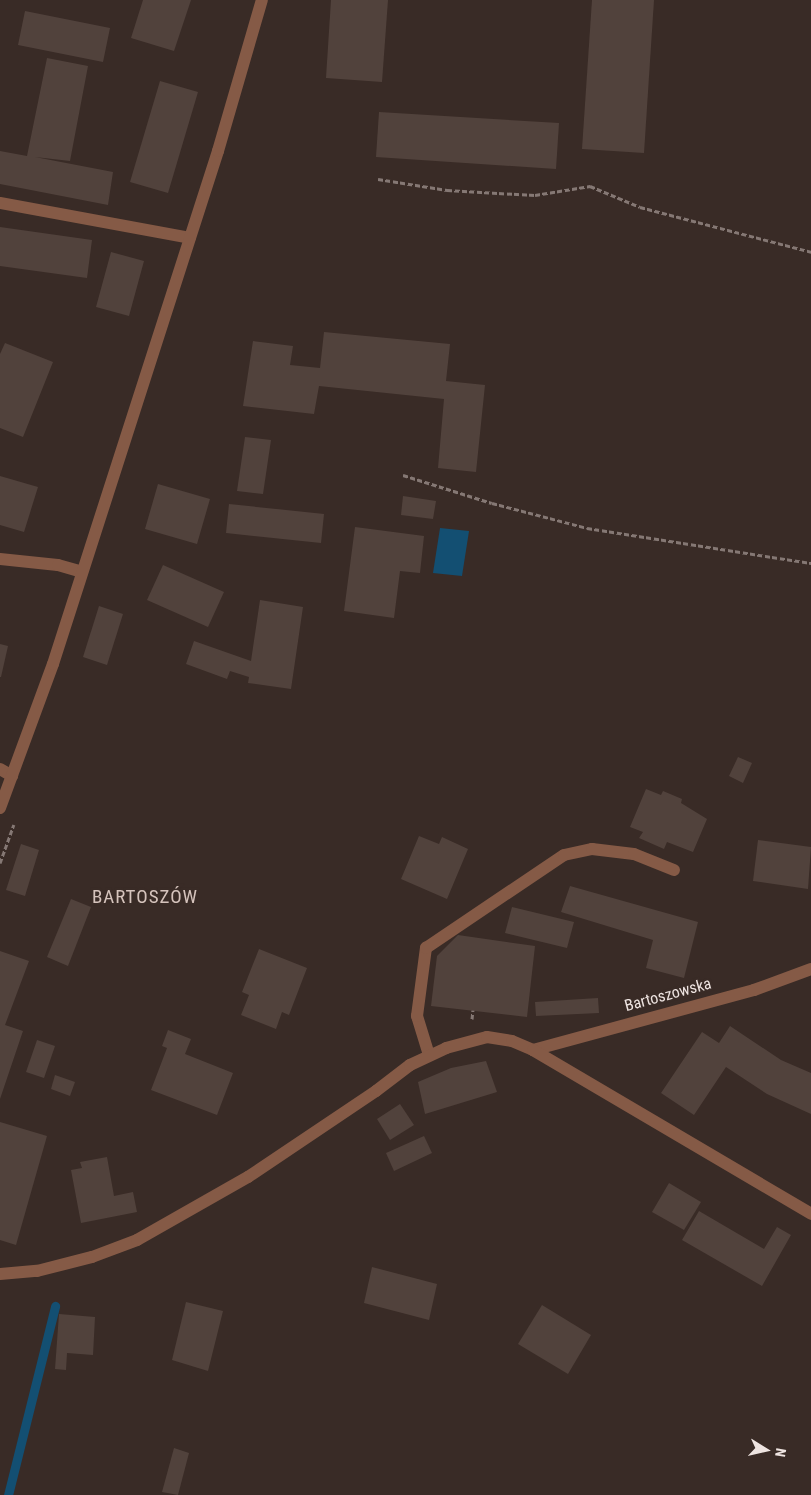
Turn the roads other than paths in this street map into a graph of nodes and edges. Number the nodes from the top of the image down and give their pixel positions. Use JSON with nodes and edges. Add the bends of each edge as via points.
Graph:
{"nodes":[{"id":1,"x":262,"y":0,"type":"edge"},
{"id":2,"x":0,"y":203,"type":"edge"},
{"id":3,"x":190,"y":238,"type":"junction"},
{"id":4,"x":0,"y":559,"type":"edge"},
{"id":5,"x":82,"y":572,"type":"junction"},
{"id":6,"x":0,"y":769,"type":"edge"},
{"id":7,"x":12,"y":776,"type":"junction"},
{"id":8,"x":0,"y":808,"type":"edge"},
{"id":9,"x":674,"y":870,"type":"dead end"},
{"id":10,"x":811,"y":969,"type":"edge"},
{"id":11,"x":532,"y":1050,"type":"junction"},
{"id":12,"x":429,"y":1056,"type":"junction"},
{"id":13,"x":811,"y":1214,"type":"edge"},
{"id":14,"x":0,"y":1274,"type":"edge"}],
"edges":[{"from":1,"to":3,"type":"street"},
{"from":2,"to":3,"type":"street"},
{"from":3,"to":5,"type":"street"},
{"from":4,"to":5,"type":"street","via":[[58,565]]},
{"from":5,"to":7,"type":"street"},
{"from":6,"to":7,"type":"street"},
{"from":7,"to":8,"type":"street"},
{"from":9,"to":12,"type":"street","via":[[634,854],[592,849],[564,854],[426,948],[417,1016]]},
{"from":10,"to":11,"type":"street","name":"Bartoszowska","via":[[754,990]]},
{"from":11,"to":12,"type":"street","via":[[512,1041],[487,1037]]},
{"from":11,"to":13,"type":"street"},
{"from":12,"to":14,"type":"street","via":[[410,1065],[248,1176],[137,1240],[92,1257]]}]}
